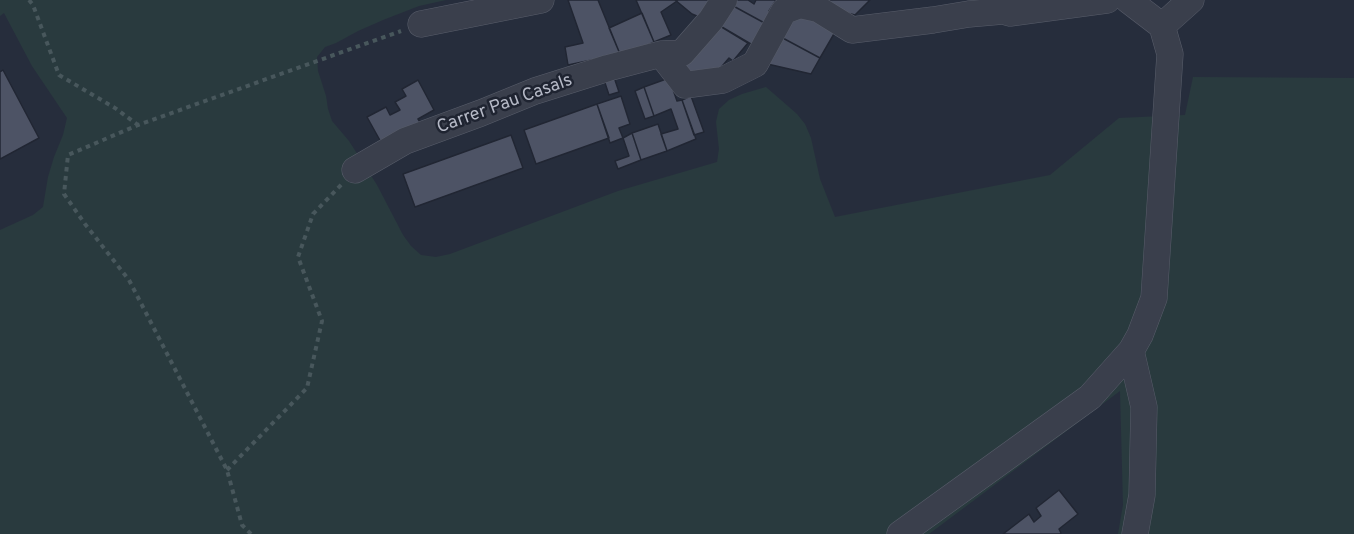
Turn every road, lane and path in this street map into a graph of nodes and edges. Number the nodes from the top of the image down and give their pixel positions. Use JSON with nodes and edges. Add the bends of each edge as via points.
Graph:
{"nodes":[{"id":1,"x":28,"y":0,"type":"edge"},
{"id":2,"x":542,"y":0,"type":"edge"},
{"id":3,"x":724,"y":0,"type":"edge"},
{"id":4,"x":1107,"y":0,"type":"edge"},
{"id":5,"x":1128,"y":0,"type":"edge"},
{"id":6,"x":1191,"y":0,"type":"edge"},
{"id":7,"x":1001,"y":6,"type":"edge"},
{"id":8,"x":422,"y":24,"type":"joint"},
{"id":9,"x":1162,"y":26,"type":"junction"},
{"id":10,"x":661,"y":54,"type":"junction"},
{"id":11,"x":138,"y":125,"type":"junction"},
{"id":12,"x":355,"y":170,"type":"joint"},
{"id":13,"x":1131,"y":351,"type":"junction"},
{"id":14,"x":227,"y":470,"type":"junction"},
{"id":15,"x":251,"y":534,"type":"edge"},
{"id":16,"x":900,"y":534,"type":"edge"},
{"id":17,"x":1135,"y":534,"type":"edge"}],
"edges":[{"from":1,"to":11,"type":"path","via":[[58,75]]},
{"from":2,"to":8,"type":"street"},
{"from":3,"to":10,"type":"street","name":"Carrer Pau Casals","via":[[682,53]]},
{"from":4,"to":7,"type":"street"},
{"from":5,"to":9,"type":"street"},
{"from":6,"to":9,"type":"street"},
{"from":7,"to":10,"type":"street","via":[[1003,11],[852,30],[818,9],[800,5],[783,11],[755,64],[723,80],[685,85]]},
{"from":8,"to":11,"type":"path"},
{"from":9,"to":13,"type":"street","via":[[1170,54],[1154,298]]},
{"from":10,"to":12,"type":"street","name":"Carrer Pau Casals","via":[[535,91],[405,141]]},
{"from":11,"to":14,"type":"path","via":[[68,155],[64,194],[129,280]]},
{"from":12,"to":14,"type":"path","via":[[313,214],[298,257],[322,321],[307,388]]},
{"from":13,"to":16,"type":"street","via":[[1090,397]]},
{"from":13,"to":17,"type":"street","via":[[1144,407],[1142,495]]},
{"from":14,"to":15,"type":"path","via":[[242,525]]}]}
